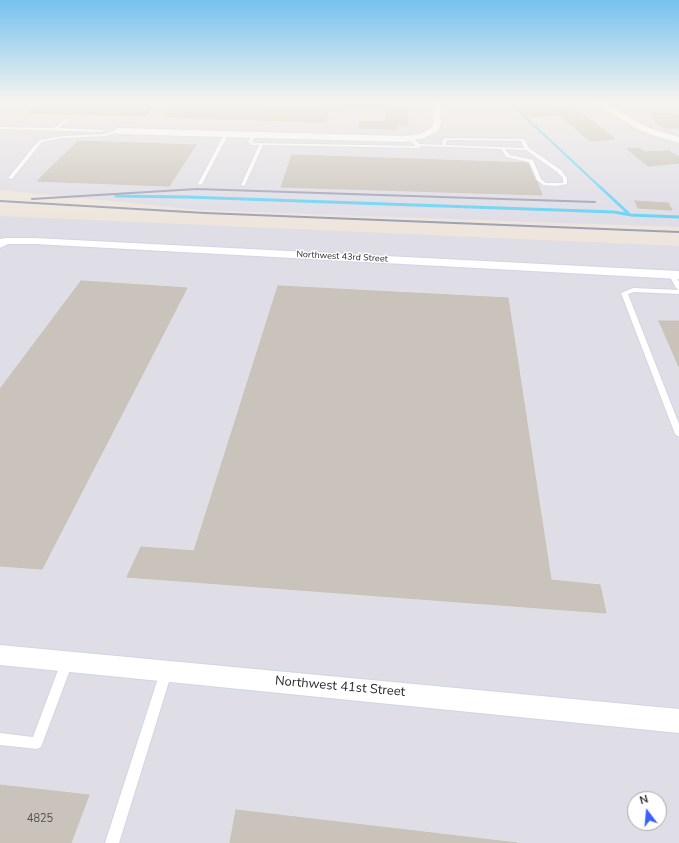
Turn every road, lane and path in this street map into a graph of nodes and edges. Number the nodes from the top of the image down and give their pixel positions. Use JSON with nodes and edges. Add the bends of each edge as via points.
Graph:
{"nodes":[{"id":1,"x":41,"y":141,"type":"edge"},
{"id":2,"x":222,"y":141,"type":"edge"},
{"id":3,"x":250,"y":141,"type":"edge"},
{"id":4,"x":339,"y":141,"type":"edge"},
{"id":5,"x":363,"y":141,"type":"edge"},
{"id":6,"x":414,"y":141,"type":"edge"},
{"id":7,"x":445,"y":141,"type":"edge"},
{"id":8,"x":524,"y":141,"type":"edge"},
{"id":9,"x":348,"y":142,"type":"junction"},
{"id":10,"x":261,"y":145,"type":"junction"},
{"id":11,"x":419,"y":145,"type":"junction"},
{"id":12,"x":444,"y":146,"type":"junction"},
{"id":13,"x":502,"y":148,"type":"junction"},
{"id":14,"x":527,"y":149,"type":"junction"},
{"id":15,"x":540,"y":157,"type":"junction"},
{"id":16,"x":531,"y":161,"type":"junction"},
{"id":17,"x":10,"y":178,"type":"dead end"},
{"id":18,"x":200,"y":184,"type":"dead end"},
{"id":19,"x":242,"y":185,"type":"dead end"},
{"id":20,"x":2,"y":242,"type":"edge"},
{"id":21,"x":676,"y":275,"type":"edge"},
{"id":22,"x":679,"y":288,"type":"edge"},
{"id":23,"x":679,"y":292,"type":"edge"},
{"id":24,"x":679,"y":434,"type":"edge"},
{"id":25,"x":0,"y":655,"type":"edge"},
{"id":26,"x":67,"y":661,"type":"junction"},
{"id":27,"x":166,"y":670,"type":"junction"},
{"id":28,"x":679,"y":721,"type":"edge"},
{"id":29,"x":0,"y":739,"type":"edge"},
{"id":30,"x":112,"y":843,"type":"edge"}],
"edges":[{"from":1,"to":17,"type":"lane"},
{"from":2,"to":18,"type":"lane"},
{"from":3,"to":10,"type":"lane"},
{"from":4,"to":9,"type":"street"},
{"from":5,"to":9,"type":"street"},
{"from":6,"to":11,"type":"lane"},
{"from":7,"to":12,"type":"lane"},
{"from":8,"to":14,"type":"lane"},
{"from":9,"to":10,"type":"lane"},
{"from":9,"to":11,"type":"lane","via":[[413,148]]},
{"from":10,"to":19,"type":"lane"},
{"from":11,"to":12,"type":"lane"},
{"from":12,"to":13,"type":"lane"},
{"from":13,"to":14,"type":"lane"},
{"from":13,"to":16,"type":"lane","via":[[508,156]]},
{"from":14,"to":15,"type":"lane"},
{"from":15,"to":16,"type":"lane"},
{"from":15,"to":16,"type":"lane","via":[[559,170],[565,178],[565,184],[545,184],[539,180]]},
{"from":20,"to":21,"type":"street","name":"Northwest 43rd Street","via":[[43,241]]},
{"from":21,"to":22,"type":"lane"},
{"from":23,"to":24,"type":"lane","via":[[633,290],[624,293]]},
{"from":25,"to":26,"type":"street","name":"Northwest 41st Street"},
{"from":26,"to":27,"type":"street","name":"Northwest 41st Street"},
{"from":26,"to":29,"type":"lane","via":[[37,743]]},
{"from":27,"to":28,"type":"street","name":"Northwest 41st Street"},
{"from":27,"to":30,"type":"lane"}]}
